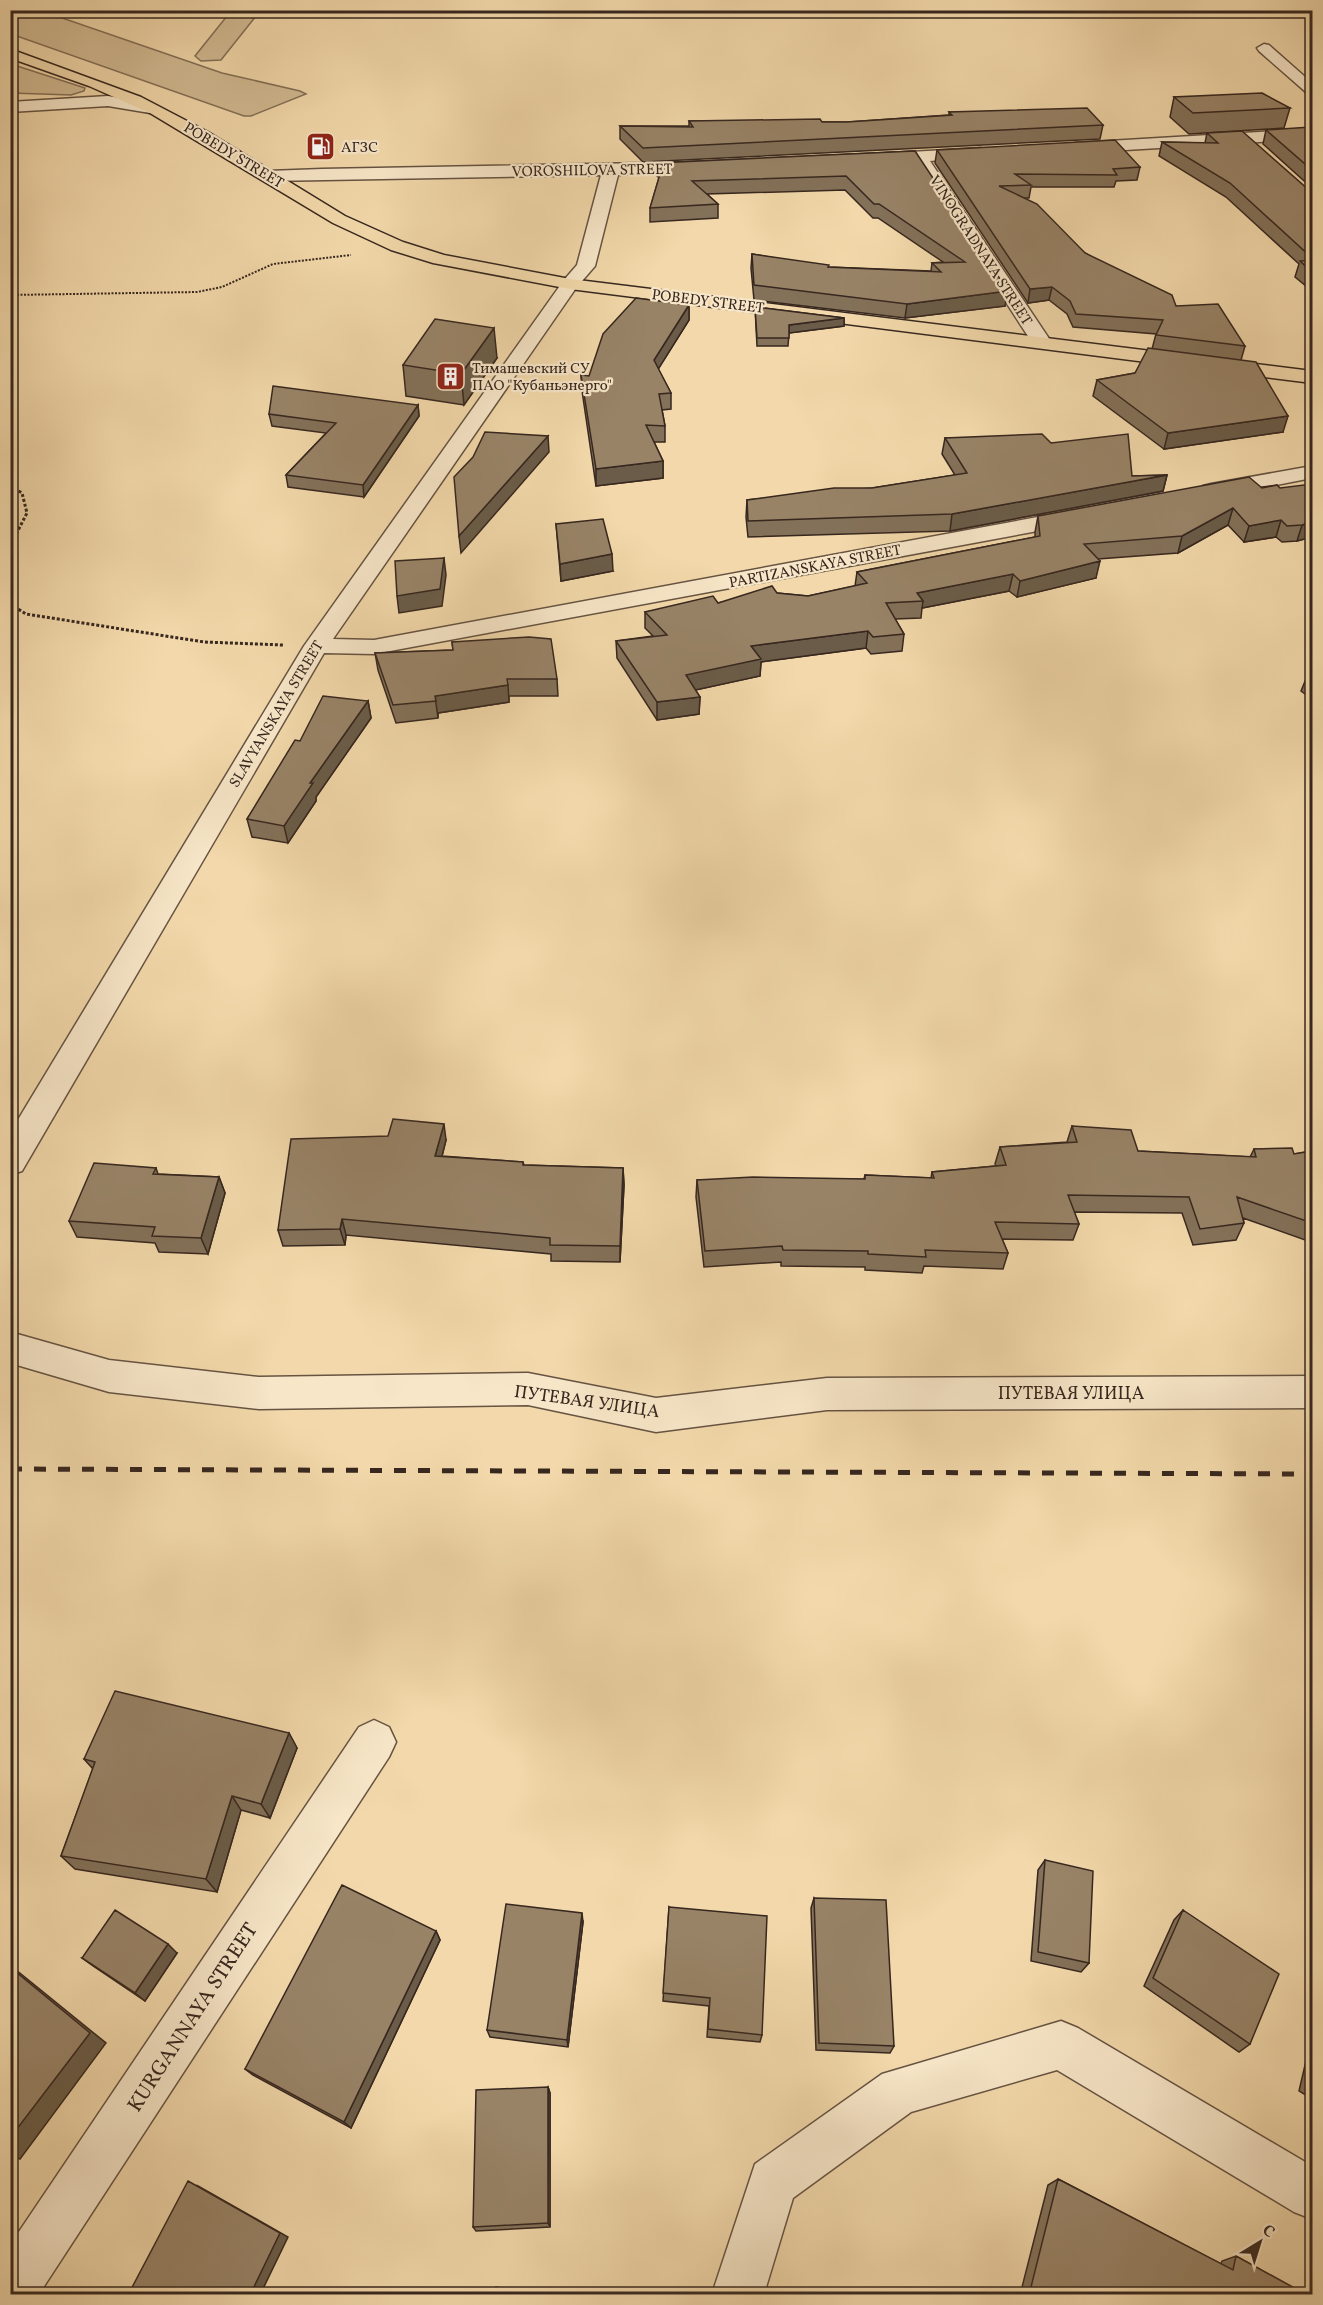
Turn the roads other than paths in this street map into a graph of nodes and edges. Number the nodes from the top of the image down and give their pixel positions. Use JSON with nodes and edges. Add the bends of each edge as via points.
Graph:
{"nodes":[{"id":1,"x":1264,"y":48,"type":"dead end"},
{"id":2,"x":11,"y":53,"type":"edge"},
{"id":3,"x":102,"y":85,"type":"junction"},
{"id":4,"x":1312,"y":90,"type":"edge"},
{"id":5,"x":10,"y":107,"type":"edge"},
{"id":6,"x":150,"y":108,"type":"junction"},
{"id":7,"x":1312,"y":134,"type":"edge"},
{"id":8,"x":1243,"y":138,"type":"junction"},
{"id":9,"x":1064,"y":149,"type":"edge"},
{"id":10,"x":992,"y":153,"type":"edge"},
{"id":11,"x":1261,"y":153,"type":"edge"},
{"id":12,"x":920,"y":157,"type":"junction"},
{"id":13,"x":863,"y":160,"type":"edge"},
{"id":14,"x":725,"y":166,"type":"edge"},
{"id":15,"x":610,"y":171,"type":"junction"},
{"id":16,"x":268,"y":176,"type":"junction"},
{"id":17,"x":570,"y":284,"type":"junction"},
{"id":18,"x":1042,"y":343,"type":"junction"},
{"id":19,"x":1312,"y":377,"type":"edge"},
{"id":20,"x":1312,"y":472,"type":"edge"},
{"id":21,"x":1184,"y":496,"type":"edge"},
{"id":22,"x":1103,"y":512,"type":"edge"},
{"id":23,"x":316,"y":646,"type":"junction"},
{"id":24,"x":10,"y":1162,"type":"edge"},
{"id":25,"x":10,"y":1347,"type":"edge"},
{"id":26,"x":1312,"y":1392,"type":"edge"},
{"id":27,"x":374,"y":1742,"type":"dead end"},
{"id":28,"x":1312,"y":2194,"type":"edge"},
{"id":29,"x":10,"y":2292,"type":"edge"},
{"id":30,"x":738,"y":2295,"type":"edge"}],
"edges":[{"from":1,"to":4,"type":"street"},
{"from":2,"to":3,"type":"main road","name":"POBEDY STREET"},
{"from":3,"to":5,"type":"street","via":[[85,96]]},
{"from":3,"to":6,"type":"main road","name":"POBEDY STREET"},
{"from":5,"to":6,"type":"street","via":[[108,101]]},
{"from":6,"to":16,"type":"main road","name":"POBEDY STREET"},
{"from":7,"to":8,"type":"street"},
{"from":8,"to":9,"type":"street"},
{"from":8,"to":11,"type":"street"},
{"from":10,"to":12,"type":"street"},
{"from":12,"to":13,"type":"street"},
{"from":12,"to":18,"type":"street","name":"VINOGRADNAYA STREET"},
{"from":14,"to":15,"type":"street","name":"VOROSHILOVA STREET"},
{"from":15,"to":16,"type":"street","name":"VOROSHILOVA STREET","via":[[378,171]]},
{"from":15,"to":17,"type":"street","name":"SLAVYANSKAYA STREET","via":[[586,266]]},
{"from":16,"to":17,"type":"main road","name":"POBEDY STREET","via":[[334,217],[407,250],[484,270]]},
{"from":17,"to":18,"type":"main road","name":"POBEDY STREET"},
{"from":17,"to":23,"type":"street","name":"SLAVYANSKAYA STREET"},
{"from":18,"to":19,"type":"main road","name":"POBEDY STREET"},
{"from":20,"to":21,"type":"street"},
{"from":22,"to":23,"type":"street","name":"PARTIZANSKAYA STREET","via":[[374,647]]},
{"from":23,"to":24,"type":"street","name":"SLAVYANSKAYA STREET"},
{"from":25,"to":26,"type":"street","name":"ПУТЕВАЯ УЛИЦА","via":[[109,1376],[248,1392],[528,1389],[656,1415],[827,1395]]},
{"from":27,"to":29,"type":"street","name":"KURGANNAYA STREET"},
{"from":28,"to":30,"type":"street","via":[[1061,2044],[899,2091],[773,2182]]}]}
